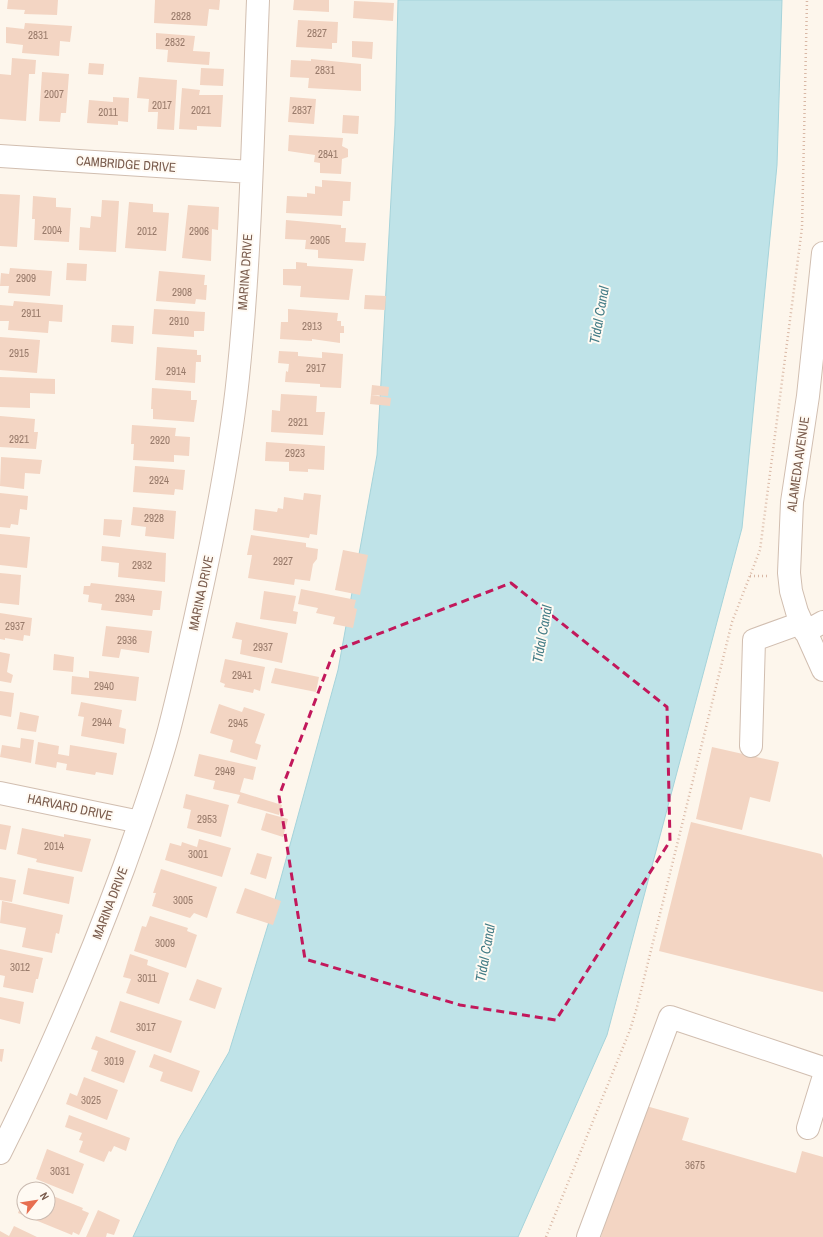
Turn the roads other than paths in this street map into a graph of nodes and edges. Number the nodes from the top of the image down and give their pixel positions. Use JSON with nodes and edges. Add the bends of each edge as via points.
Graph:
{"nodes":[{"id":1,"x":258,"y":0,"type":"edge"},
{"id":2,"x":0,"y":156,"type":"edge"},
{"id":3,"x":251,"y":172,"type":"junction"},
{"id":4,"x":823,"y":253,"type":"edge"},
{"id":5,"x":810,"y":626,"type":"edge"},
{"id":6,"x":823,"y":670,"type":"edge"},
{"id":7,"x":751,"y":746,"type":"dead end"},
{"id":8,"x":0,"y":793,"type":"edge"},
{"id":9,"x":140,"y":822,"type":"junction"},
{"id":10,"x":823,"y":1068,"type":"edge"},
{"id":11,"x":823,"y":1079,"type":"edge"},
{"id":12,"x":808,"y":1128,"type":"dead end"},
{"id":13,"x":0,"y":1153,"type":"edge"},
{"id":14,"x":588,"y":1237,"type":"edge"}],
"edges":[{"from":1,"to":3,"type":"street","name":"MARINA DRIVE"},
{"from":2,"to":3,"type":"street","name":"CAMBRIDGE DRIVE"},
{"from":3,"to":9,"type":"street","name":"MARINA DRIVE","via":[[238,378],[227,461],[210,550],[172,718]]},
{"from":4,"to":5,"type":"street","name":"ALAMEDA AVENUE","via":[[811,373],[790,524],[791,591]]},
{"from":5,"to":6,"type":"street","name":"ALAMEDA AVENUE"},
{"from":5,"to":7,"type":"street","via":[[754,640]]},
{"from":8,"to":9,"type":"street","name":"HARVARD DRIVE"},
{"from":9,"to":13,"type":"street","name":"MARINA DRIVE","via":[[108,911],[70,1003]]},
{"from":10,"to":14,"type":"street","via":[[670,1017]]},
{"from":11,"to":12,"type":"street"}]}
